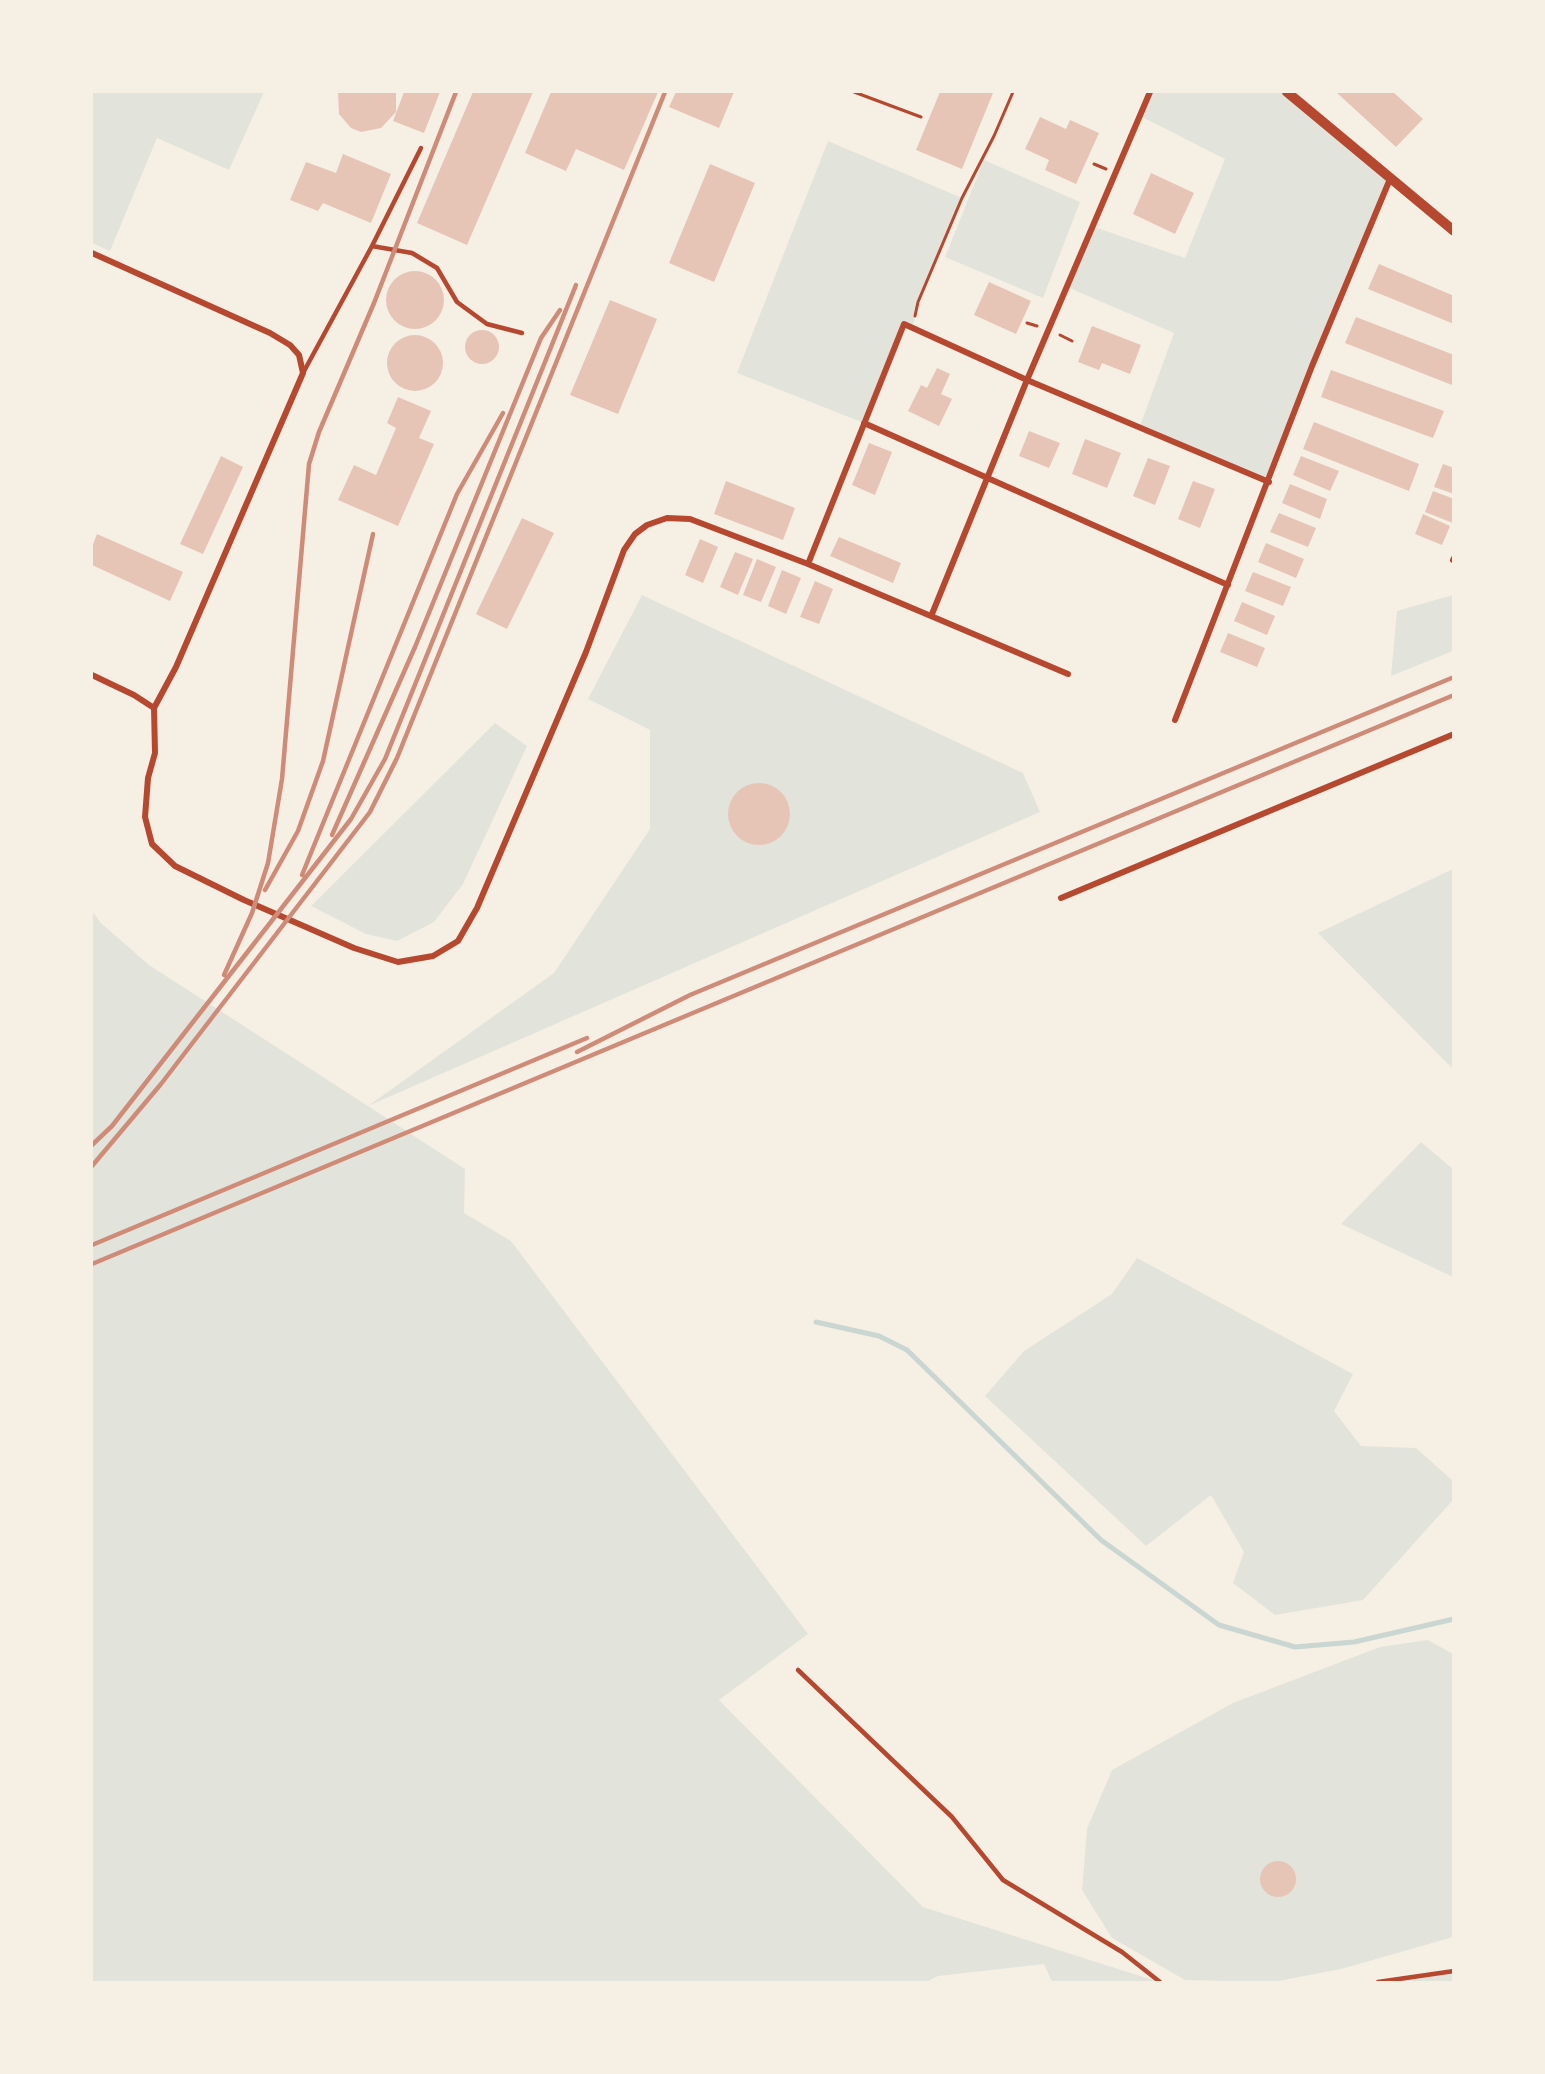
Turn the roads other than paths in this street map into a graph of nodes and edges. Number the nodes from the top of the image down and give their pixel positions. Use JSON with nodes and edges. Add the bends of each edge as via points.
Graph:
{"nodes":[{"id":1,"x":1150,"y":92,"type":"edge"},
{"id":2,"x":1287,"y":92,"type":"edge"},
{"id":3,"x":421,"y":147,"type":"dead end"},
{"id":4,"x":1390,"y":179,"type":"junction"},
{"id":5,"x":1454,"y":231,"type":"edge"},
{"id":6,"x":372,"y":246,"type":"junction"},
{"id":7,"x":92,"y":253,"type":"edge"},
{"id":8,"x":522,"y":333,"type":"dead end"},
{"id":9,"x":303,"y":373,"type":"junction"},
{"id":10,"x":1027,"y":380,"type":"junction"},
{"id":11,"x":864,"y":423,"type":"junction"},
{"id":12,"x":987,"y":477,"type":"junction"},
{"id":13,"x":1269,"y":482,"type":"junction"},
{"id":14,"x":808,"y":564,"type":"junction"},
{"id":15,"x":1228,"y":585,"type":"junction"},
{"id":16,"x":932,"y":614,"type":"junction"},
{"id":17,"x":1068,"y":674,"type":"dead end"},
{"id":18,"x":92,"y":675,"type":"edge"},
{"id":19,"x":154,"y":708,"type":"junction"},
{"id":20,"x":1175,"y":720,"type":"dead end"},
{"id":21,"x":1454,"y":734,"type":"edge"},
{"id":22,"x":1061,"y":898,"type":"dead end"},
{"id":23,"x":798,"y":1670,"type":"dead end"},
{"id":24,"x":1454,"y":1971,"type":"edge"},
{"id":25,"x":1160,"y":1983,"type":"edge"},
{"id":26,"x":1378,"y":1983,"type":"edge"}],
"edges":[{"from":1,"to":10,"type":"street"},
{"from":2,"to":4,"type":"street"},
{"from":3,"to":6,"type":"lane"},
{"from":4,"to":5,"type":"street"},
{"from":4,"to":13,"type":"street","via":[[1312,366]]},
{"from":6,"to":8,"type":"lane","via":[[412,253],[437,268],[457,302],[487,324]]},
{"from":6,"to":9,"type":"lane"},
{"from":7,"to":9,"type":"street","via":[[270,333],[300,355]]},
{"from":9,"to":19,"type":"street","via":[[176,667]]},
{"from":10,"to":11,"type":"street","via":[[904,324]]},
{"from":10,"to":12,"type":"street"},
{"from":10,"to":13,"type":"street"},
{"from":11,"to":12,"type":"street"},
{"from":11,"to":14,"type":"street"},
{"from":12,"to":15,"type":"street"},
{"from":12,"to":16,"type":"street"},
{"from":13,"to":15,"type":"street"},
{"from":14,"to":16,"type":"street"},
{"from":14,"to":19,"type":"street","via":[[690,519],[667,518],[634,534],[624,550],[586,652],[477,908],[458,941],[433,956],[398,962],[354,948],[176,866],[152,844],[145,818],[148,778],[155,753]]},
{"from":15,"to":20,"type":"street"},
{"from":16,"to":17,"type":"street"},
{"from":18,"to":19,"type":"street"},
{"from":21,"to":22,"type":"street"},
{"from":23,"to":25,"type":"lane","via":[[952,1817],[1003,1880],[1122,1952]]},
{"from":24,"to":26,"type":"lane"}]}
